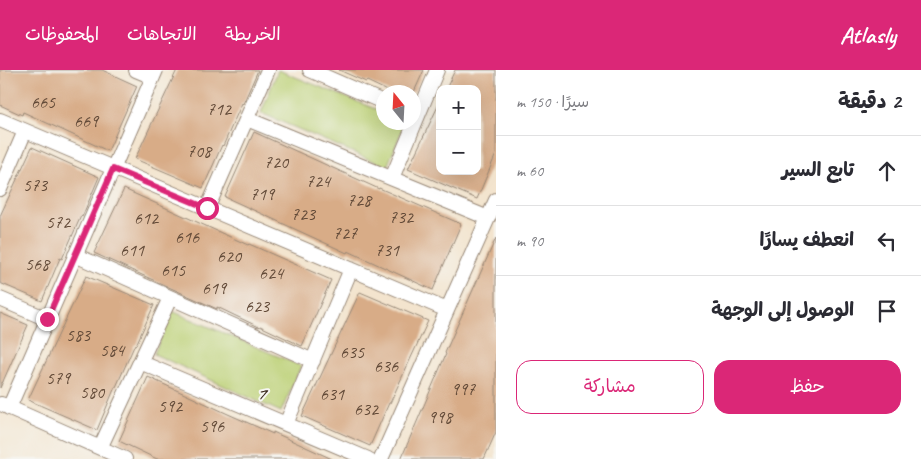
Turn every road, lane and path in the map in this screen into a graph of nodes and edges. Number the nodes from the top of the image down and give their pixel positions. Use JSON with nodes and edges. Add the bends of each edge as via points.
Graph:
{"nodes":[{"id":1,"x":136,"y":70,"type":"edge"},
{"id":2,"x":268,"y":70,"type":"edge"},
{"id":3,"x":310,"y":70,"type":"edge"},
{"id":4,"x":437,"y":70,"type":"edge"},
{"id":5,"x":154,"y":74,"type":"edge"},
{"id":6,"x":376,"y":99,"type":"edge"},
{"id":7,"x":421,"y":105,"type":"edge"},
{"id":8,"x":247,"y":119,"type":"junction"},
{"id":9,"x":0,"y":120,"type":"edge"},
{"id":10,"x":411,"y":130,"type":"edge"},
{"id":11,"x":25,"y":131,"type":"junction"},
{"id":12,"x":113,"y":169,"type":"junction"},
{"id":13,"x":392,"y":178,"type":"junction"},
{"id":14,"x":0,"y":189,"type":"edge"},
{"id":15,"x":496,"y":200,"type":"edge"},
{"id":16,"x":207,"y":208,"type":"junction"},
{"id":17,"x":488,"y":218,"type":"junction"},
{"id":18,"x":75,"y":255,"type":"junction"},
{"id":19,"x":351,"y":270,"type":"junction"},
{"id":20,"x":0,"y":298,"type":"edge"},
{"id":21,"x":170,"y":298,"type":"junction"},
{"id":22,"x":447,"y":310,"type":"junction"},
{"id":23,"x":47,"y":319,"type":"junction"},
{"id":24,"x":313,"y":361,"type":"junction"},
{"id":25,"x":140,"y":362,"type":"junction"},
{"id":26,"x":4,"y":406,"type":"edge"},
{"id":27,"x":286,"y":424,"type":"junction"},
{"id":28,"x":100,"y":448,"type":"junction"},
{"id":29,"x":125,"y":459,"type":"edge"},
{"id":30,"x":368,"y":459,"type":"edge"},
{"id":31,"x":381,"y":459,"type":"edge"}],
"edges":[{"from":1,"to":5,"type":"street"},
{"from":2,"to":8,"type":"street"},
{"from":3,"to":6,"type":"street"},
{"from":4,"to":7,"type":"street"},
{"from":5,"to":12,"type":"street"},
{"from":8,"to":13,"type":"street"},
{"from":8,"to":16,"type":"street"},
{"from":9,"to":11,"type":"street"},
{"from":10,"to":13,"type":"street"},
{"from":11,"to":12,"type":"street"},
{"from":11,"to":14,"type":"street"},
{"from":12,"to":16,"type":"street"},
{"from":12,"to":18,"type":"street"},
{"from":13,"to":17,"type":"street"},
{"from":15,"to":17,"type":"street"},
{"from":16,"to":19,"type":"street"},
{"from":17,"to":22,"type":"street"},
{"from":18,"to":21,"type":"street"},
{"from":18,"to":23,"type":"street"},
{"from":19,"to":22,"type":"street"},
{"from":19,"to":24,"type":"street"},
{"from":20,"to":23,"type":"street"},
{"from":21,"to":24,"type":"street"},
{"from":21,"to":25,"type":"street"},
{"from":22,"to":31,"type":"street"},
{"from":23,"to":26,"type":"street"},
{"from":24,"to":27,"type":"street"},
{"from":25,"to":27,"type":"street","name":"1"},
{"from":25,"to":28,"type":"street"},
{"from":26,"to":28,"type":"street"},
{"from":27,"to":30,"type":"street","name":"1"},
{"from":28,"to":29,"type":"street"}]}
